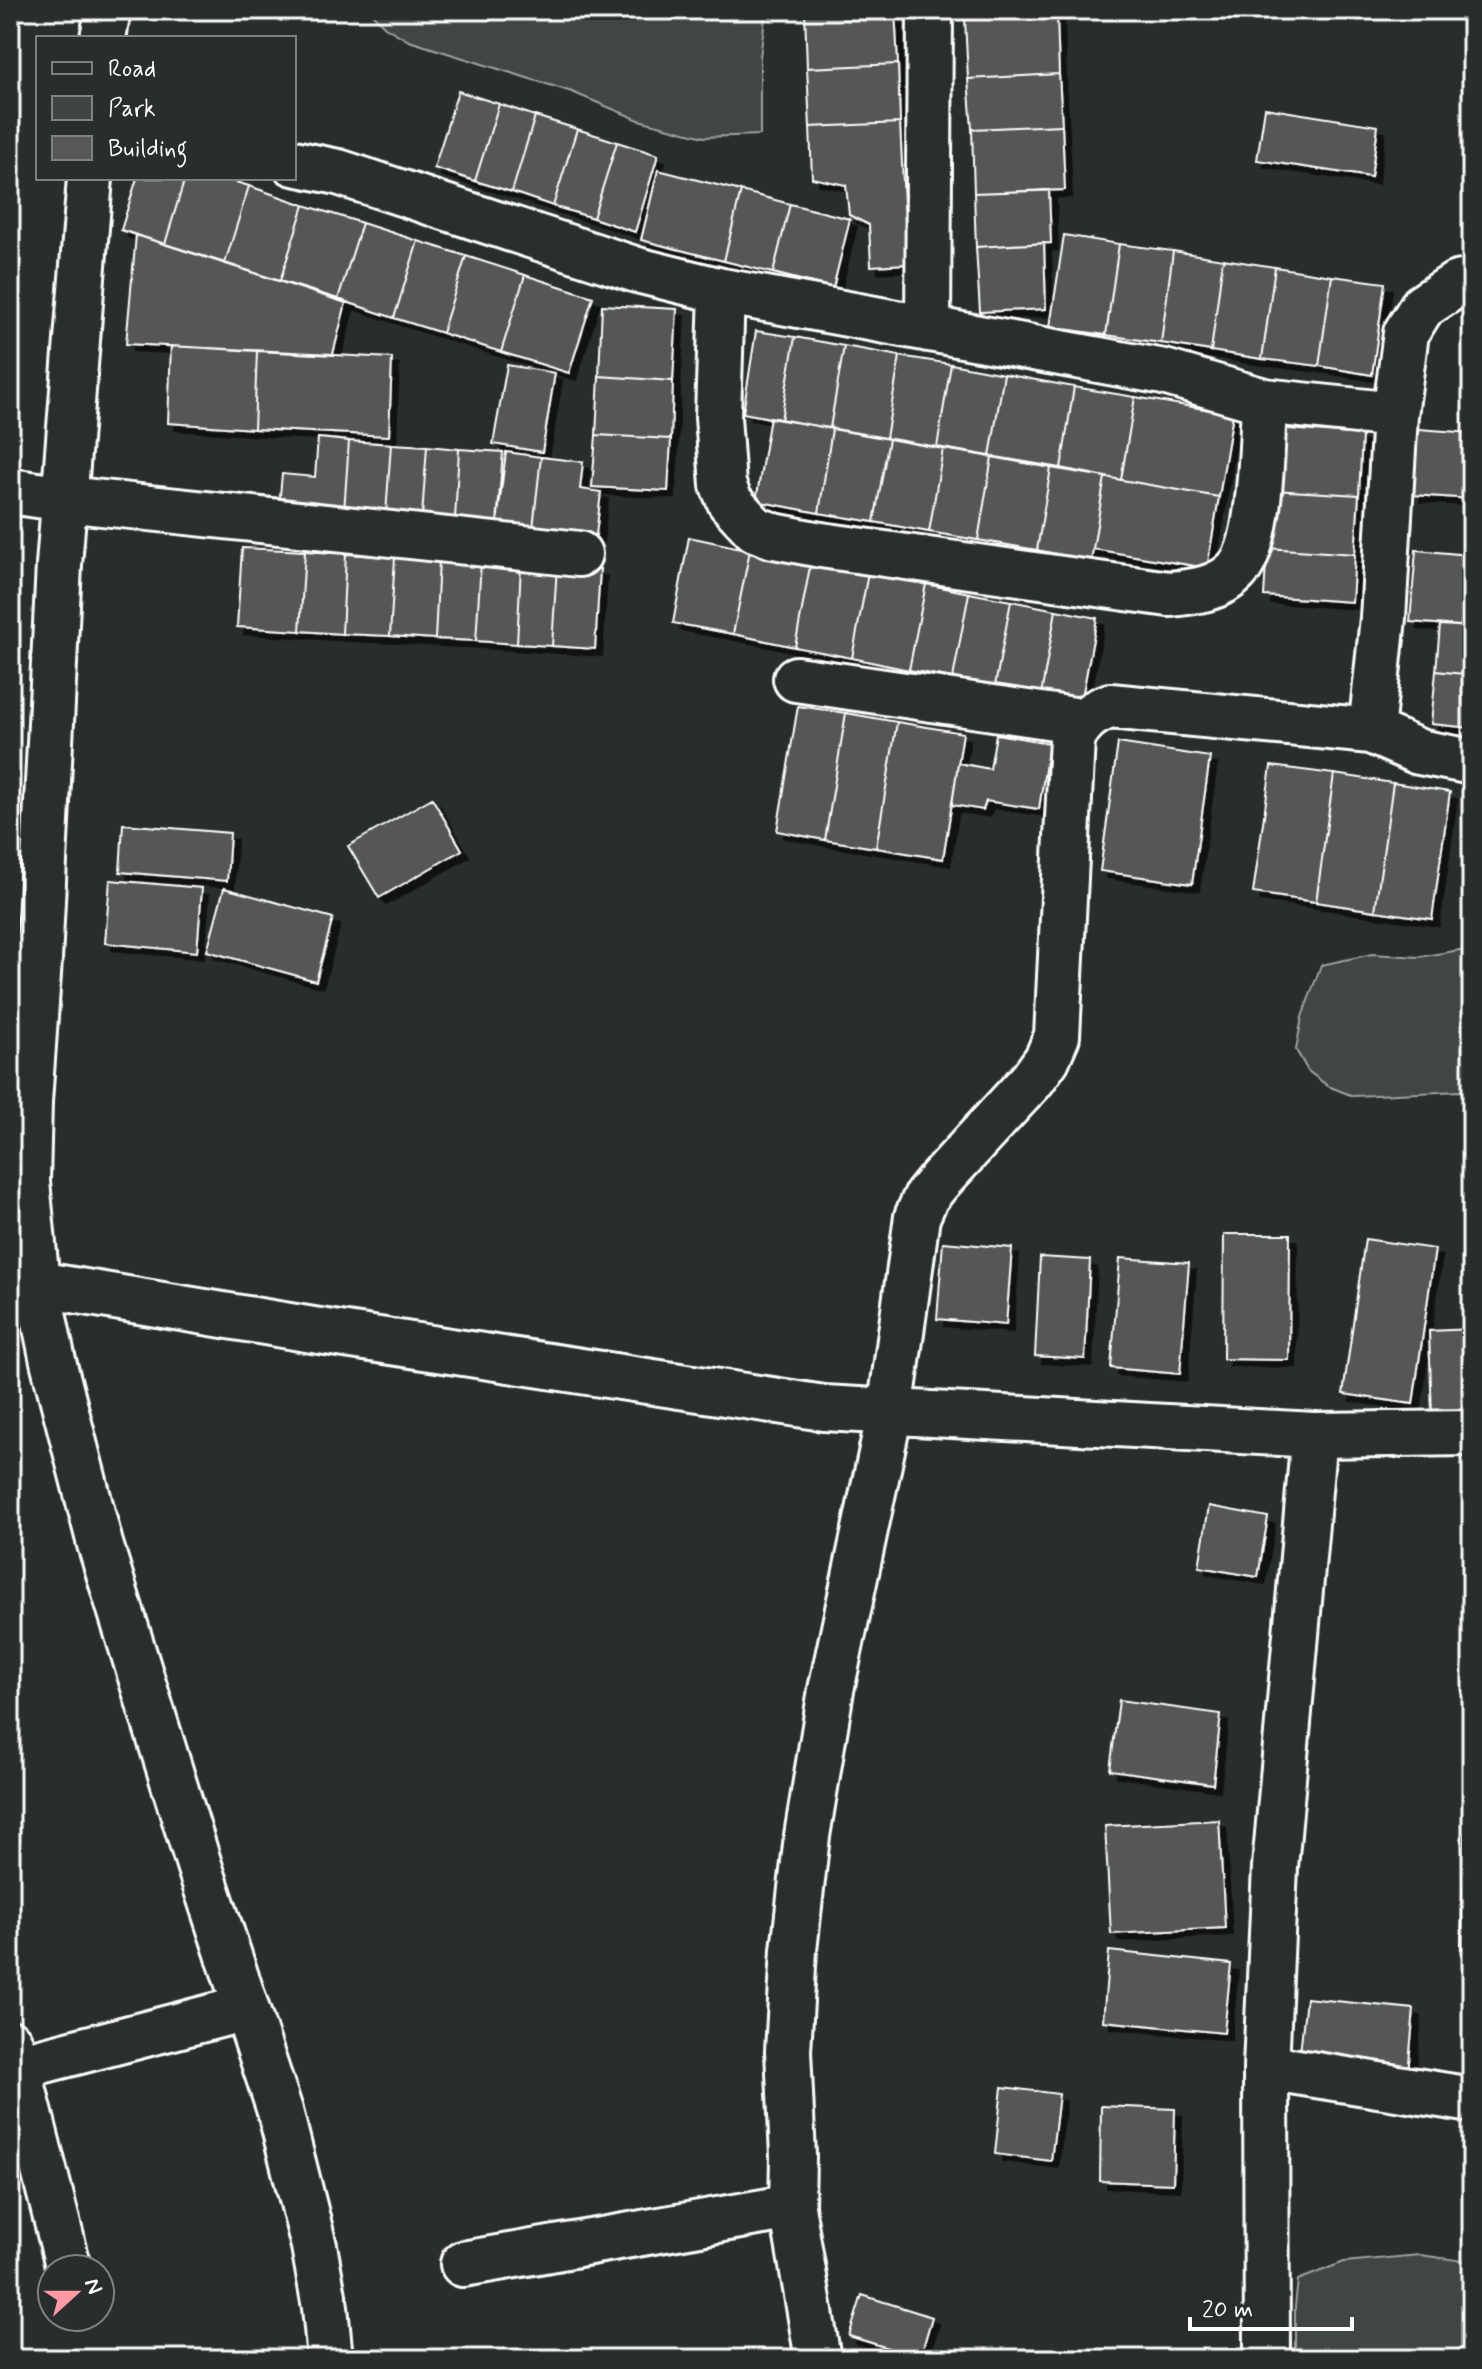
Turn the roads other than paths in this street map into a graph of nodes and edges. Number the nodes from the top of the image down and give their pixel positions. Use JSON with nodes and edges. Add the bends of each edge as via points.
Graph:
{"nodes":[{"id":1,"x":108,"y":10,"type":"edge"},
{"id":2,"x":930,"y":10,"type":"edge"},
{"id":3,"x":103,"y":36,"type":"edge"},
{"id":4,"x":296,"y":163,"type":"edge"},
{"id":5,"x":90,"y":180,"type":"edge"},
{"id":6,"x":1472,"y":281,"type":"edge"},
{"id":7,"x":722,"y":291,"type":"junction"},
{"id":8,"x":928,"y":329,"type":"junction"},
{"id":9,"x":1264,"y":401,"type":"junction"},
{"id":10,"x":1395,"y":415,"type":"junction"},
{"id":11,"x":10,"y":491,"type":"edge"},
{"id":12,"x":65,"y":499,"type":"junction"},
{"id":13,"x":579,"y":554,"type":"dead end"},
{"id":14,"x":796,"y":679,"type":"dead end"},
{"id":15,"x":1081,"y":721,"type":"junction"},
{"id":16,"x":1371,"y":731,"type":"junction"},
{"id":17,"x":1472,"y":762,"type":"edge"},
{"id":18,"x":37,"y":1284,"type":"junction"},
{"id":19,"x":890,"y":1412,"type":"junction"},
{"id":20,"x":1472,"y":1433,"type":"edge"},
{"id":21,"x":1314,"y":1435,"type":"junction"},
{"id":22,"x":246,"y":2008,"type":"junction"},
{"id":23,"x":14,"y":2055,"type":"edge"},
{"id":24,"x":1266,"y":2067,"type":"junction"},
{"id":25,"x":1472,"y":2100,"type":"edge"},
{"id":26,"x":25,"y":2160,"type":"edge"},
{"id":27,"x":792,"y":2207,"type":"junction"},
{"id":28,"x":63,"y":2253,"type":"edge"},
{"id":29,"x":463,"y":2264,"type":"dead end"},
{"id":30,"x":330,"y":2359,"type":"edge"},
{"id":31,"x":818,"y":2359,"type":"edge"},
{"id":32,"x":1267,"y":2359,"type":"edge"}],
"edges":[{"from":1,"to":3,"type":"street"},
{"from":2,"to":8,"type":"street"},
{"from":4,"to":7,"type":"street","via":[[338,172],[637,270]]},
{"from":5,"to":12,"type":"street"},
{"from":6,"to":10,"type":"street","via":[[1457,284],[1422,307],[1406,333]]},
{"from":7,"to":8,"type":"street"},
{"from":7,"to":9,"type":"street","via":[[718,417],[723,485],[730,502],[755,529],[774,536],[1169,594],[1197,592],[1224,582],[1249,550]]},
{"from":8,"to":9,"type":"street","via":[[1164,372]]},
{"from":9,"to":10,"type":"street"},
{"from":10,"to":16,"type":"street"},
{"from":11,"to":12,"type":"street"},
{"from":12,"to":13,"type":"street"},
{"from":12,"to":18,"type":"street","via":[[29,1102],[27,1182]]},
{"from":14,"to":15,"type":"street"},
{"from":15,"to":16,"type":"street","via":[[1110,706]]},
{"from":15,"to":19,"type":"street","via":[[1072,739],[1057,1036],[1032,1080],[939,1181],[917,1217]]},
{"from":16,"to":17,"type":"street","via":[[1419,752]]},
{"from":18,"to":19,"type":"street","via":[[808,1405]]},
{"from":18,"to":22,"type":"street","via":[[100,1544]]},
{"from":19,"to":21,"type":"street"},
{"from":19,"to":27,"type":"street","via":[[831,1690],[806,1850],[788,2051]]},
{"from":20,"to":21,"type":"street"},
{"from":21,"to":24,"type":"street","via":[[1275,1867]]},
{"from":22,"to":23,"type":"street"},
{"from":22,"to":30,"type":"street","via":[[280,2111],[314,2246]]},
{"from":23,"to":26,"type":"street"},
{"from":24,"to":25,"type":"street"},
{"from":24,"to":32,"type":"street"},
{"from":26,"to":28,"type":"street"},
{"from":27,"to":29,"type":"street"},
{"from":27,"to":31,"type":"street"}]}
